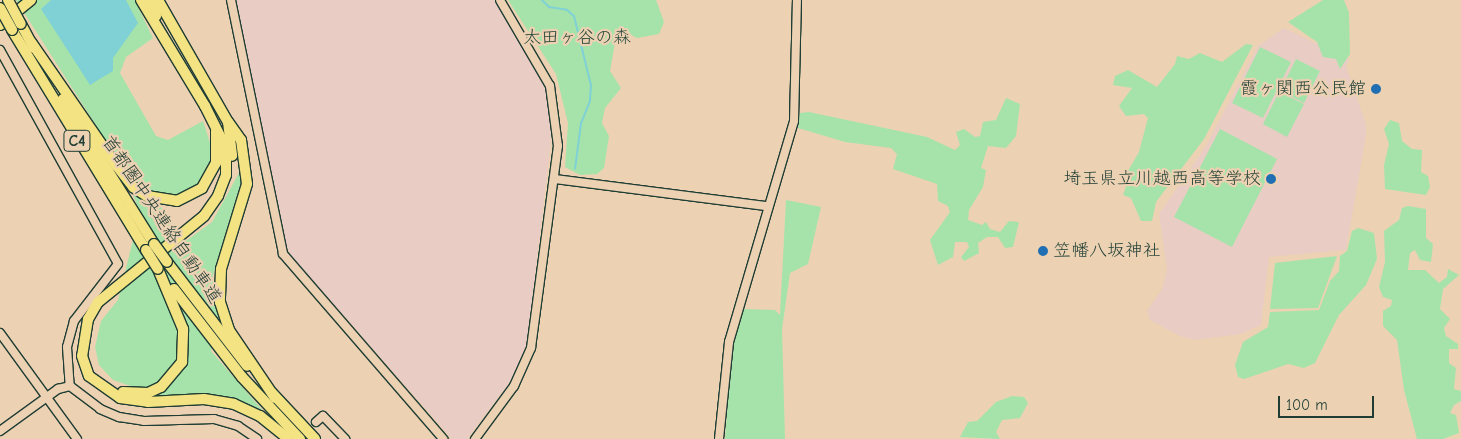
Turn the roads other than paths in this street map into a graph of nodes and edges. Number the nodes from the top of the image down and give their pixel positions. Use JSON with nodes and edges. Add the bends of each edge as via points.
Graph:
{"nodes":[{"id":1,"x":10,"y":0,"type":"edge"},
{"id":2,"x":27,"y":0,"type":"edge"},
{"id":3,"x":31,"y":0,"type":"edge"},
{"id":4,"x":141,"y":0,"type":"edge"},
{"id":5,"x":150,"y":0,"type":"edge"},
{"id":6,"x":158,"y":0,"type":"edge"},
{"id":7,"x":164,"y":0,"type":"edge"},
{"id":8,"x":231,"y":0,"type":"edge"},
{"id":9,"x":500,"y":0,"type":"edge"},
{"id":10,"x":797,"y":0,"type":"edge"},
{"id":11,"x":0,"y":9,"type":"edge"},
{"id":12,"x":172,"y":23,"type":"junction"},
{"id":13,"x":0,"y":25,"type":"edge"},
{"id":14,"x":160,"y":27,"type":"junction"},
{"id":15,"x":31,"y":42,"type":"junction"},
{"id":16,"x":0,"y":50,"type":"edge"},
{"id":17,"x":228,"y":122,"type":"junction"},
{"id":18,"x":216,"y":129,"type":"junction"},
{"id":19,"x":555,"y":179,"type":"junction"},
{"id":20,"x":767,"y":206,"type":"junction"},
{"id":21,"x":150,"y":247,"type":"junction"},
{"id":22,"x":158,"y":268,"type":"junction"},
{"id":23,"x":0,"y":333,"type":"edge"},
{"id":24,"x":70,"y":386,"type":"junction"},
{"id":25,"x":44,"y":398,"type":"junction"},
{"id":26,"x":275,"y":398,"type":"junction"},
{"id":27,"x":316,"y":422,"type":"dead end"},
{"id":28,"x":0,"y":431,"type":"edge"},
{"id":29,"x":78,"y":439,"type":"edge"},
{"id":30,"x":257,"y":439,"type":"edge"},
{"id":31,"x":288,"y":439,"type":"edge"},
{"id":32,"x":300,"y":439,"type":"edge"},
{"id":33,"x":315,"y":439,"type":"edge"},
{"id":34,"x":345,"y":439,"type":"edge"},
{"id":35,"x":443,"y":439,"type":"edge"},
{"id":36,"x":475,"y":439,"type":"edge"},
{"id":37,"x":719,"y":439,"type":"edge"}],
"edges":[{"from":1,"to":11,"type":"street"},
{"from":1,"to":15,"type":"highway","name":"首都圏中央連絡自動車道","number":"C4","bridge":true},
{"from":2,"to":13,"type":"street"},
{"from":3,"to":13,"type":"highway"},
{"from":4,"to":14,"type":"highway"},
{"from":5,"to":14,"type":"highway"},
{"from":6,"to":12,"type":"highway"},
{"from":7,"to":12,"type":"highway"},
{"from":8,"to":35,"type":"street","via":[[283,254]]},
{"from":9,"to":19,"type":"street","via":[[550,86],[557,127]]},
{"from":10,"to":20,"type":"street","via":[[796,108],[788,153]]},
{"from":11,"to":21,"type":"highway","name":"首都圏中央連絡自動車道","number":"C4","bridge":true},
{"from":12,"to":17,"type":"highway"},
{"from":14,"to":18,"type":"highway"},
{"from":15,"to":18,"type":"highway","via":[[124,176],[147,196],[177,201],[202,188],[216,163]]},
{"from":15,"to":21,"type":"highway","name":"首都圏中央連絡自動車道","number":"C4"},
{"from":16,"to":24,"type":"street","via":[[118,264],[74,321],[67,347]]},
{"from":17,"to":22,"type":"highway","via":[[231,170],[220,203],[196,229],[108,301],[90,331],[88,354],[94,370],[106,383],[132,394],[148,394],[161,387],[182,362],[183,329]]},
{"from":17,"to":26,"type":"highway","via":[[241,140],[247,184],[221,268],[220,302],[229,330]]},
{"from":18,"to":31,"type":"highway","via":[[226,148],[226,175],[218,196],[204,216],[98,302],[88,319],[82,356],[89,376],[120,398],[148,402],[204,399],[234,404],[260,416]]},
{"from":19,"to":20,"type":"street"},
{"from":19,"to":36,"type":"street","via":[[531,348],[514,386]]},
{"from":20,"to":37,"type":"street","via":[[729,342]]},
{"from":21,"to":22,"type":"highway","name":"首都圏中央連絡自動車道","number":"C4","bridge":true},
{"from":21,"to":26,"type":"highway","name":"首都圏中央連絡自動車道","number":"C4","bridge":true,"via":[[167,262],[221,335]]},
{"from":22,"to":32,"type":"highway","name":"首都圏中央連絡自動車道","number":"C4","via":[[242,377]]},
{"from":23,"to":25,"type":"street"},
{"from":24,"to":25,"type":"street"},
{"from":24,"to":30,"type":"street","via":[[100,410],[119,417],[144,421],[214,419],[238,426]]},
{"from":25,"to":28,"type":"street"},
{"from":25,"to":29,"type":"street"},
{"from":26,"to":33,"type":"highway","name":"首都圏中央連絡自動車道","number":"C4"},
{"from":27,"to":34,"type":"street","via":[[323,416]]}]}
